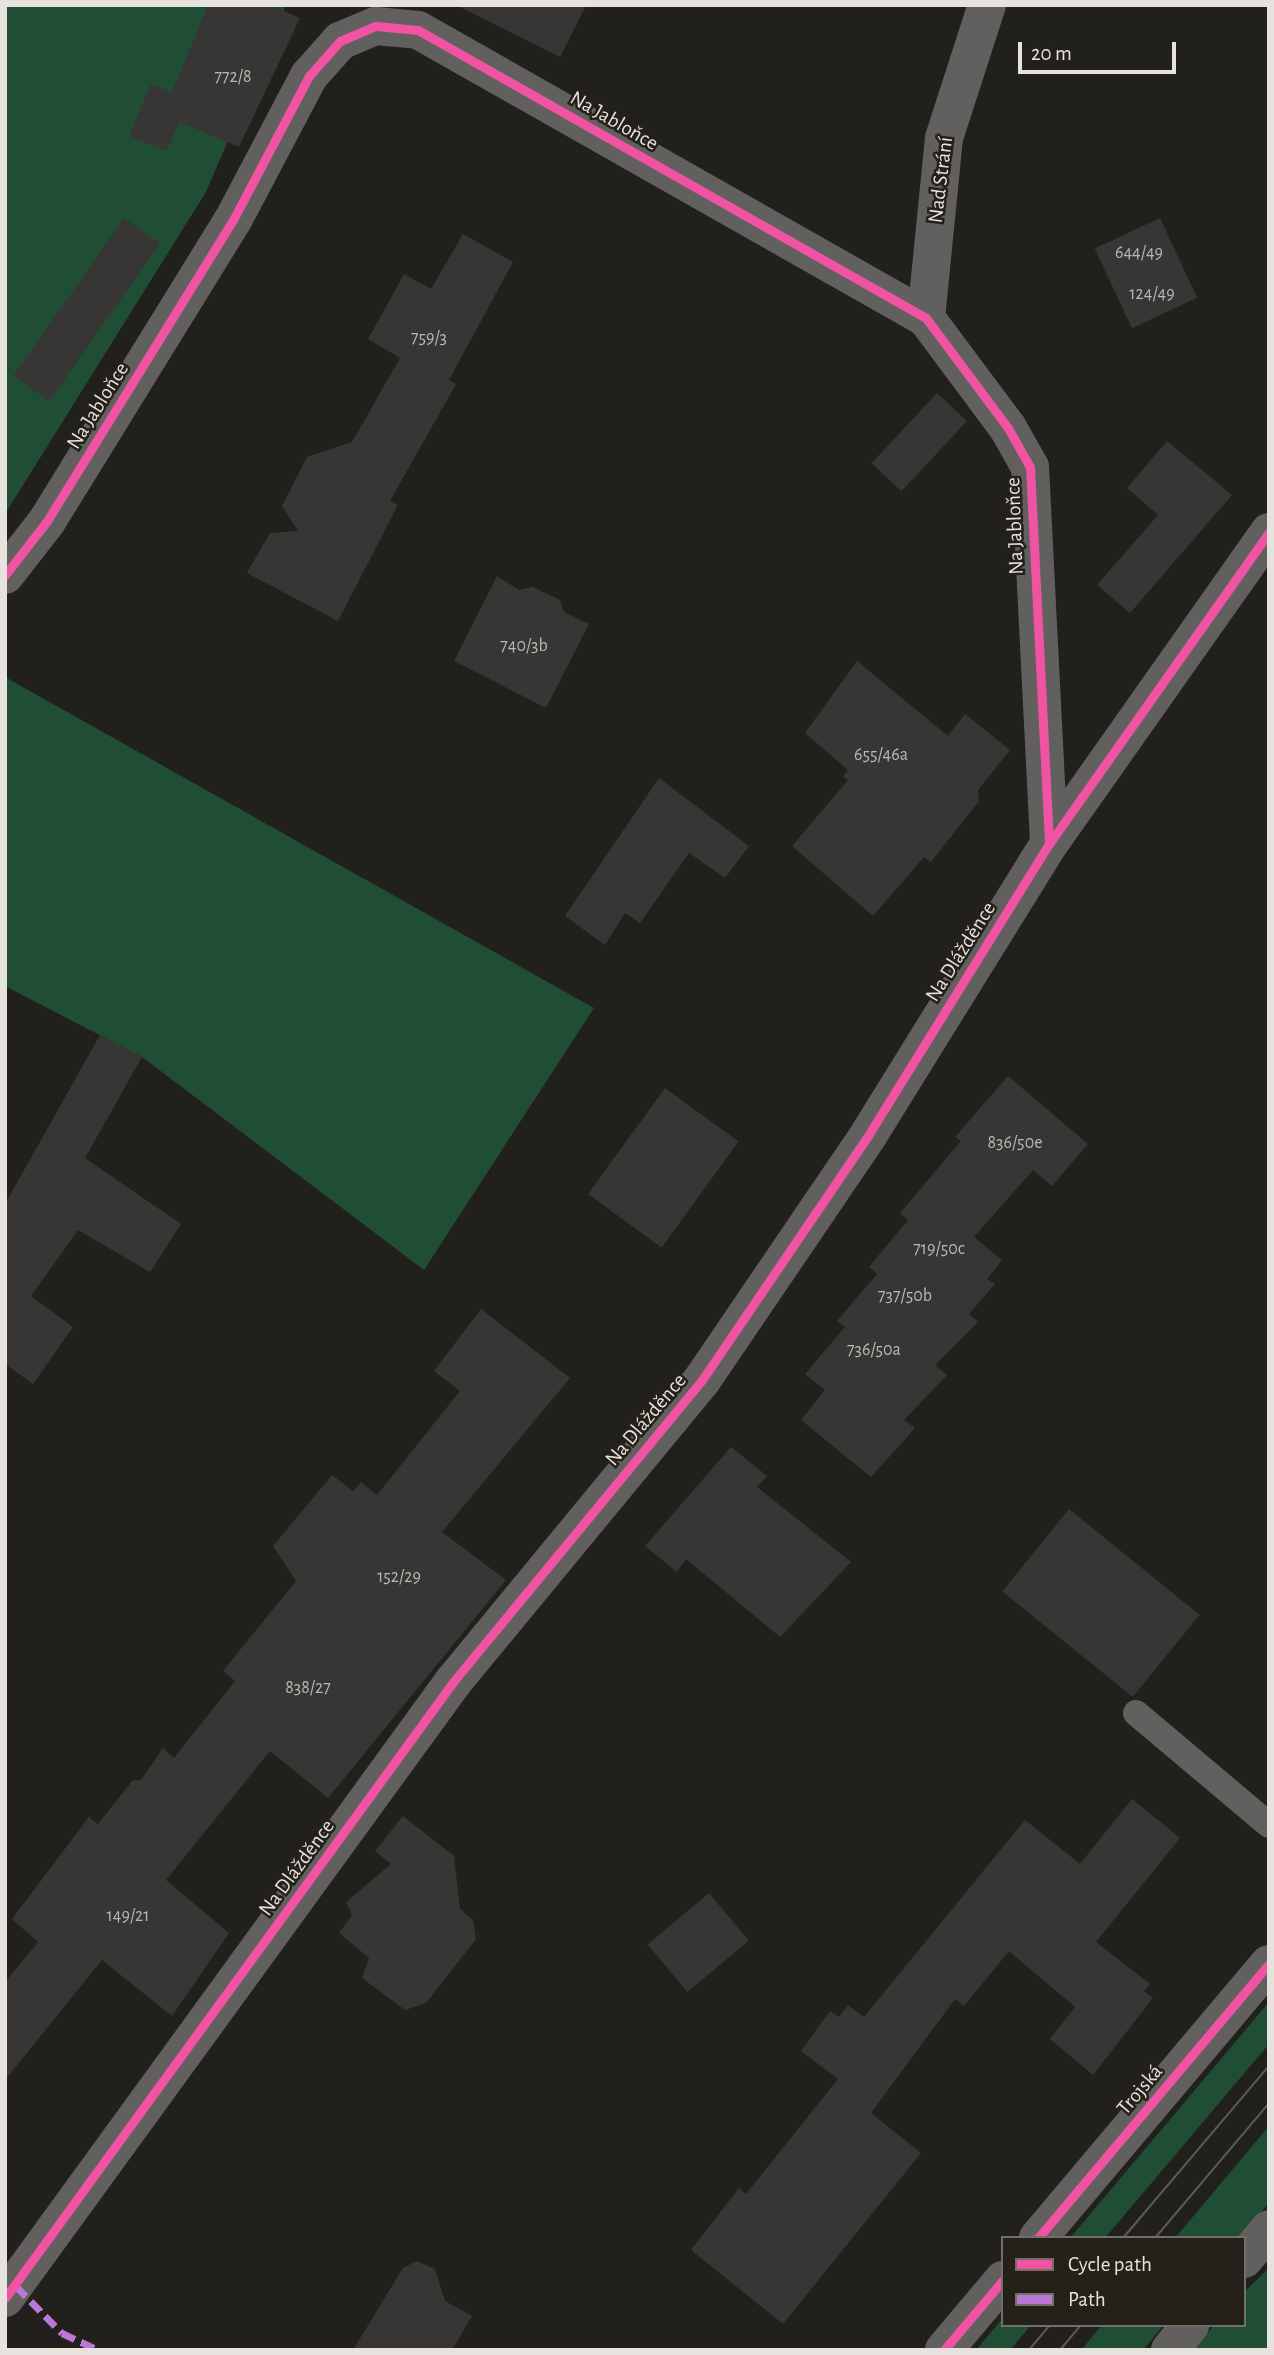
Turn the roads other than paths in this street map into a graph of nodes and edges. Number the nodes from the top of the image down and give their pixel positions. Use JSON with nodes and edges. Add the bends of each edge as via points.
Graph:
{"nodes":[{"id":1,"x":987,"y":5,"type":"edge"},
{"id":2,"x":926,"y":318,"type":"junction"},
{"id":3,"x":1269,"y":532,"type":"edge"},
{"id":4,"x":5,"y":575,"type":"edge"},
{"id":5,"x":1049,"y":844,"type":"junction"},
{"id":6,"x":1136,"y":1713,"type":"dead end"},
{"id":7,"x":1269,"y":1825,"type":"edge"},
{"id":8,"x":1269,"y":1964,"type":"edge"},
{"id":9,"x":1269,"y":2229,"type":"edge"},
{"id":10,"x":1040,"y":2236,"type":"edge"},
{"id":11,"x":1246,"y":2257,"type":"edge"},
{"id":12,"x":1001,"y":2282,"type":"edge"},
{"id":13,"x":9,"y":2288,"type":"edge"},
{"id":14,"x":1188,"y":2327,"type":"edge"},
{"id":15,"x":944,"y":2350,"type":"edge"},
{"id":16,"x":1170,"y":2350,"type":"edge"}],
"edges":[{"from":1,"to":2,"type":"street","name":"Nad Strání","via":[[944,138]]},
{"from":2,"to":4,"type":"street","name":"Na Jabloňce","via":[[418,30],[376,26],[340,41],[309,76],[233,220],[47,521]]},
{"from":2,"to":5,"type":"street","name":"Na Jabloňce","via":[[1009,428],[1030,467]]},
{"from":3,"to":5,"type":"street","name":"Na Dlážděnce"},
{"from":5,"to":13,"type":"street","name":"Na Dlážděnce","via":[[869,1134],[702,1381],[453,1682]]},
{"from":6,"to":7,"type":"lane"},
{"from":8,"to":10,"type":"street","name":"Trojská"},
{"from":9,"to":11,"type":"street"},
{"from":12,"to":15,"type":"street"},
{"from":14,"to":16,"type":"street"}]}
